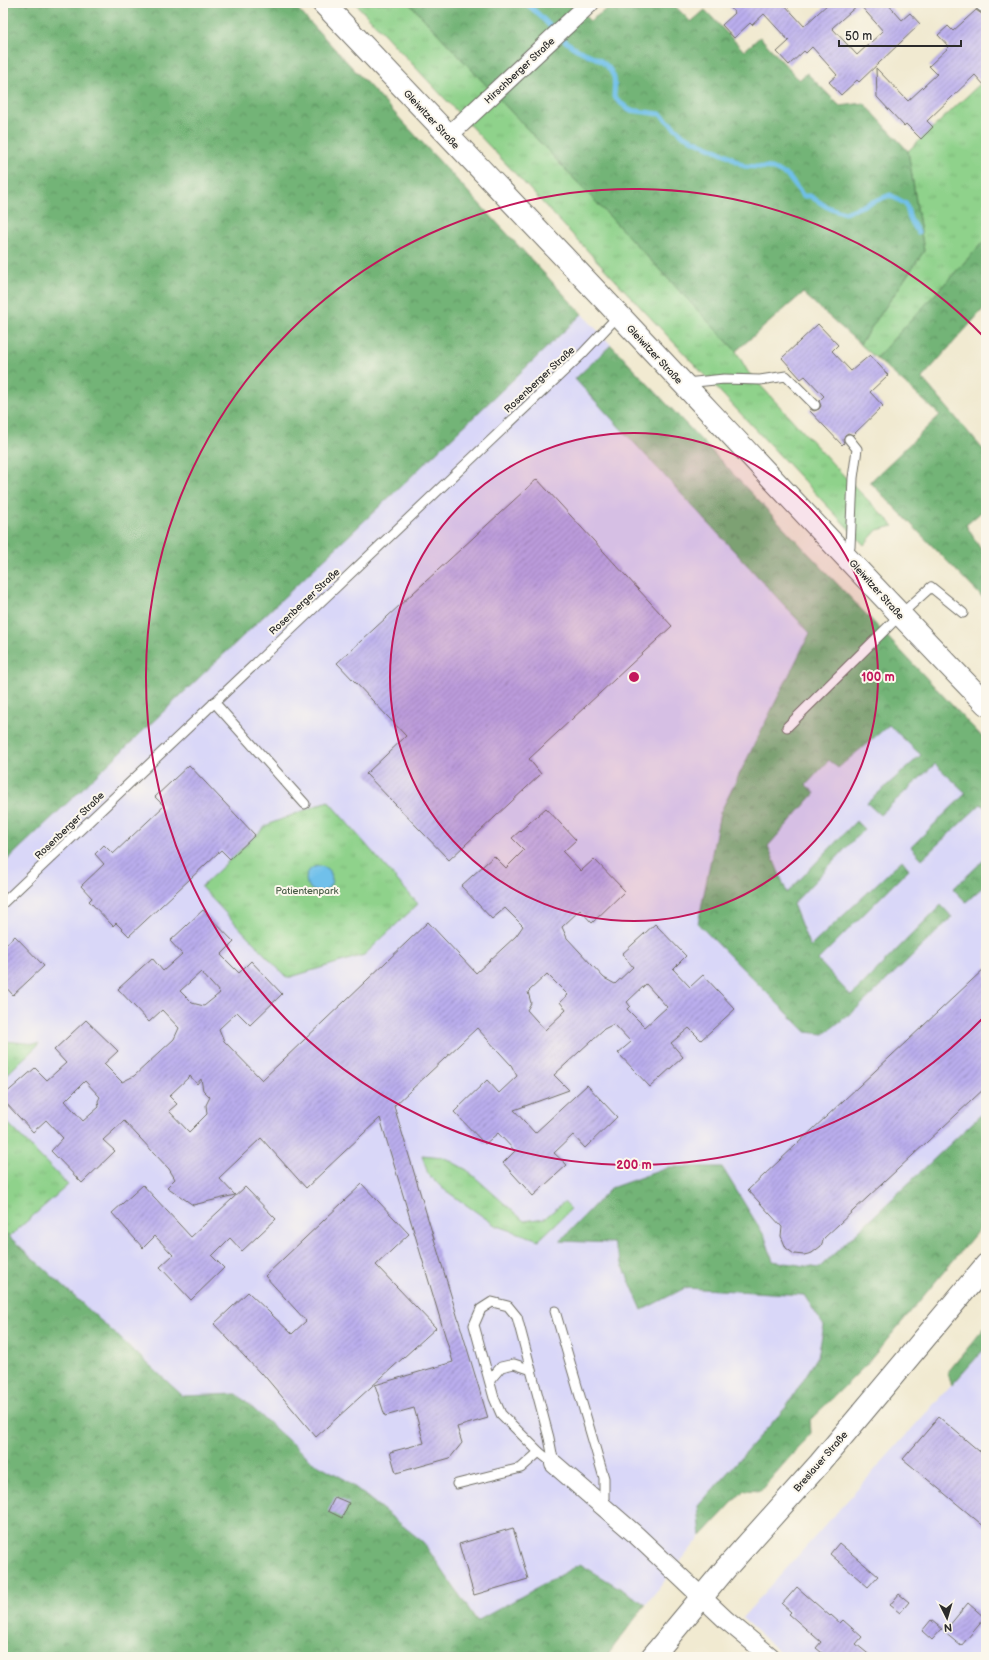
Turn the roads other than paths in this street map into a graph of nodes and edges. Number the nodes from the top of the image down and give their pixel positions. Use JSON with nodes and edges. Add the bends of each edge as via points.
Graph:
{"nodes":[{"id":1,"x":323,"y":3,"type":"edge"},
{"id":2,"x":590,"y":3,"type":"edge"},
{"id":3,"x":448,"y":136,"type":"junction"},
{"id":4,"x":619,"y":316,"type":"junction"},
{"id":5,"x":682,"y":383,"type":"junction"},
{"id":6,"x":815,"y":405,"type":"dead end"},
{"id":7,"x":849,"y":439,"type":"dead end"},
{"id":8,"x":847,"y":556,"type":"junction"},
{"id":9,"x":963,"y":613,"type":"dead end"},
{"id":10,"x":900,"y":615,"type":"junction"},
{"id":11,"x":214,"y":702,"type":"junction"},
{"id":12,"x":986,"y":704,"type":"edge"},
{"id":13,"x":787,"y":727,"type":"dead end"},
{"id":14,"x":305,"y":804,"type":"dead end"},
{"id":15,"x":3,"y":903,"type":"edge"},
{"id":16,"x":986,"y":1264,"type":"edge"},
{"id":17,"x":555,"y":1311,"type":"dead end"},
{"id":18,"x":529,"y":1369,"type":"junction"},
{"id":19,"x":490,"y":1380,"type":"junction"},
{"id":20,"x":538,"y":1452,"type":"junction"},
{"id":21,"x":554,"y":1464,"type":"junction"},
{"id":22,"x":457,"y":1484,"type":"dead end"},
{"id":23,"x":604,"y":1508,"type":"junction"},
{"id":24,"x":702,"y":1598,"type":"junction"},
{"id":25,"x":652,"y":1657,"type":"edge"},
{"id":26,"x":771,"y":1657,"type":"edge"}],
"edges":[{"from":1,"to":3,"type":"main road","name":"Gleiwitzer Straße"},
{"from":2,"to":3,"type":"street","name":"Hirschberger Straße"},
{"from":3,"to":4,"type":"main road","name":"Gleiwitzer Straße"},
{"from":4,"to":5,"type":"main road","name":"Gleiwitzer Straße"},
{"from":4,"to":11,"type":"lane","name":"Rosenberger Straße"},
{"from":5,"to":6,"type":"lane","via":[[724,379],[760,380],[786,376]]},
{"from":5,"to":8,"type":"main road","name":"Gleiwitzer Straße"},
{"from":7,"to":8,"type":"lane","via":[[857,449],[850,547]]},
{"from":8,"to":10,"type":"main road","name":"Gleiwitzer Straße"},
{"from":9,"to":10,"type":"lane","via":[[931,587]]},
{"from":10,"to":12,"type":"main road","name":"Gleiwitzer Straße"},
{"from":10,"to":13,"type":"lane"},
{"from":11,"to":14,"type":"lane"},
{"from":11,"to":15,"type":"lane","name":"Rosenberger Straße"},
{"from":16,"to":24,"type":"main road","name":"Breslauer Straße","via":[[820,1463]]},
{"from":17,"to":23,"type":"lane","via":[[604,1478]]},
{"from":18,"to":19,"type":"lane","via":[[514,1364],[501,1367]]},
{"from":18,"to":19,"type":"lane","via":[[516,1317],[508,1306],[492,1302],[481,1309],[474,1325]]},
{"from":18,"to":21,"type":"lane"},
{"from":19,"to":20,"type":"lane","via":[[501,1414]]},
{"from":20,"to":21,"type":"lane"},
{"from":20,"to":22,"type":"lane","via":[[521,1468]]},
{"from":21,"to":23,"type":"street"},
{"from":23,"to":24,"type":"street"},
{"from":24,"to":25,"type":"main road","name":"Breslauer Straße"},
{"from":24,"to":26,"type":"street"}]}
